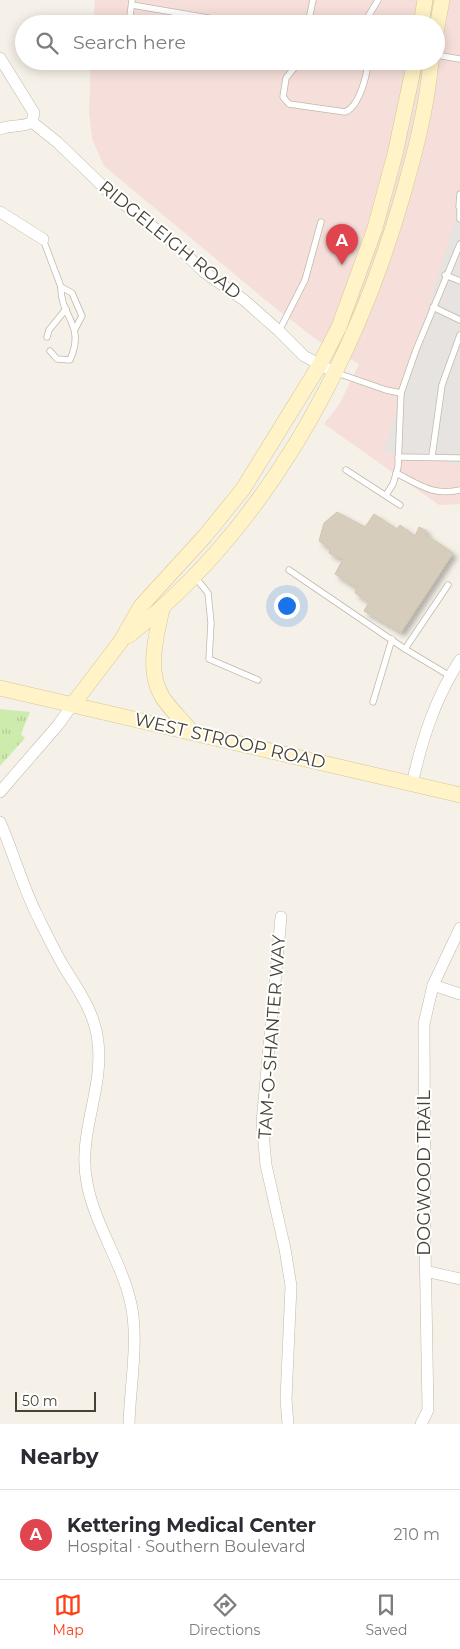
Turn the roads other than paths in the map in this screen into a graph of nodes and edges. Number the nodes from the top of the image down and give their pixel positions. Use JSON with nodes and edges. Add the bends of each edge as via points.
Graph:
{"nodes":[{"id":1,"x":313,"y":0,"type":"edge"},
{"id":2,"x":378,"y":0,"type":"edge"},
{"id":3,"x":425,"y":0,"type":"edge"},
{"id":4,"x":442,"y":0,"type":"edge"},
{"id":5,"x":132,"y":2,"type":"edge"},
{"id":6,"x":130,"y":15,"type":"edge"},
{"id":7,"x":198,"y":15,"type":"edge"},
{"id":8,"x":310,"y":15,"type":"edge"},
{"id":9,"x":370,"y":15,"type":"edge"},
{"id":10,"x":422,"y":15,"type":"edge"},
{"id":11,"x":439,"y":15,"type":"edge"},
{"id":12,"x":445,"y":57,"type":"edge"},
{"id":13,"x":0,"y":58,"type":"edge"},
{"id":14,"x":460,"y":60,"type":"edge"},
{"id":15,"x":293,"y":70,"type":"edge"},
{"id":16,"x":366,"y":70,"type":"edge"},
{"id":17,"x":413,"y":70,"type":"edge"},
{"id":18,"x":431,"y":70,"type":"edge"},
{"id":19,"x":32,"y":122,"type":"junction"},
{"id":20,"x":0,"y":130,"type":"edge"},
{"id":21,"x":460,"y":194,"type":"edge"},
{"id":22,"x":459,"y":207,"type":"edge"},
{"id":23,"x":0,"y":212,"type":"edge"},
{"id":24,"x":460,"y":218,"type":"edge"},
{"id":25,"x":321,"y":222,"type":"dead end"},
{"id":26,"x":43,"y":239,"type":"joint"},
{"id":27,"x":460,"y":244,"type":"edge"},
{"id":28,"x":446,"y":276,"type":"junction"},
{"id":29,"x":460,"y":281,"type":"edge"},
{"id":30,"x":61,"y":287,"type":"junction"},
{"id":31,"x":433,"y":307,"type":"junction"},
{"id":32,"x":66,"y":309,"type":"junction"},
{"id":33,"x":460,"y":320,"type":"edge"},
{"id":34,"x":75,"y":329,"type":"junction"},
{"id":35,"x":280,"y":331,"type":"junction"},
{"id":36,"x":460,"y":335,"type":"edge"},
{"id":37,"x":47,"y":337,"type":"dead end"},
{"id":38,"x":50,"y":351,"type":"dead end"},
{"id":39,"x":319,"y":366,"type":"junction"},
{"id":40,"x":336,"y":373,"type":"junction"},
{"id":41,"x":401,"y":393,"type":"junction"},
{"id":42,"x":432,"y":456,"type":"junction"},
{"id":43,"x":398,"y":457,"type":"junction"},
{"id":44,"x":460,"y":458,"type":"edge"},
{"id":45,"x":346,"y":470,"type":"dead end"},
{"id":46,"x":396,"y":473,"type":"junction"},
{"id":47,"x":460,"y":490,"type":"edge"},
{"id":48,"x":386,"y":495,"type":"junction"},
{"id":49,"x":400,"y":505,"type":"dead end"},
{"id":50,"x":289,"y":570,"type":"dead end"},
{"id":51,"x":193,"y":575,"type":"junction"},
{"id":52,"x":448,"y":585,"type":"dead end"},
{"id":53,"x":162,"y":609,"type":"junction"},
{"id":54,"x":392,"y":639,"type":"junction"},
{"id":55,"x":120,"y":641,"type":"junction"},
{"id":56,"x":405,"y":649,"type":"junction"},
{"id":57,"x":460,"y":660,"type":"edge"},
{"id":58,"x":450,"y":676,"type":"junction"},
{"id":59,"x":258,"y":680,"type":"dead end"},
{"id":60,"x":0,"y":688,"type":"edge"},
{"id":61,"x":372,"y":702,"type":"dead end"},
{"id":62,"x":73,"y":704,"type":"junction"},
{"id":63,"x":191,"y":731,"type":"junction"},
{"id":64,"x":412,"y":784,"type":"junction"},
{"id":65,"x":0,"y":792,"type":"edge"},
{"id":66,"x":460,"y":795,"type":"edge"},
{"id":67,"x":0,"y":822,"type":"edge"},
{"id":68,"x":281,"y":918,"type":"dead end"},
{"id":69,"x":460,"y":928,"type":"edge"},
{"id":70,"x":433,"y":985,"type":"junction"},
{"id":71,"x":460,"y":994,"type":"edge"},
{"id":72,"x":425,"y":1271,"type":"junction"},
{"id":73,"x":460,"y":1279,"type":"edge"},
{"id":74,"x":428,"y":1410,"type":"junction"},
{"id":75,"x":129,"y":1424,"type":"edge"},
{"id":76,"x":288,"y":1424,"type":"edge"},
{"id":77,"x":422,"y":1424,"type":"edge"},
{"id":78,"x":429,"y":1424,"type":"edge"}],
"edges":[{"from":1,"to":8,"type":"lane"},
{"from":2,"to":9,"type":"lane"},
{"from":3,"to":10,"type":"street"},
{"from":4,"to":11,"type":"street"},
{"from":5,"to":6,"type":"lane"},
{"from":5,"to":7,"type":"lane"},
{"from":12,"to":14,"type":"lane"},
{"from":13,"to":19,"type":"street","via":[[34,113]]},
{"from":15,"to":16,"type":"lane","via":[[286,78],[283,97],[289,104],[344,112],[352,110],[359,98]]},
{"from":17,"to":39,"type":"street","via":[[374,228],[339,326]]},
{"from":18,"to":40,"type":"street","via":[[413,157],[392,235],[370,296]]},
{"from":19,"to":20,"type":"street"},
{"from":19,"to":35,"type":"street","name":"RIDGELEIGH ROAD","via":[[204,272]]},
{"from":21,"to":22,"type":"lane"},
{"from":22,"to":24,"type":"lane"},
{"from":23,"to":26,"type":"street"},
{"from":25,"to":35,"type":"lane","via":[[305,280]]},
{"from":26,"to":30,"type":"lane"},
{"from":27,"to":28,"type":"lane"},
{"from":28,"to":29,"type":"lane"},
{"from":28,"to":31,"type":"lane"},
{"from":30,"to":32,"type":"lane"},
{"from":30,"to":34,"type":"lane","via":[[72,293],[82,316]]},
{"from":31,"to":33,"type":"lane"},
{"from":31,"to":41,"type":"lane"},
{"from":32,"to":34,"type":"lane"},
{"from":32,"to":37,"type":"lane"},
{"from":34,"to":38,"type":"lane","via":[[76,347],[70,360],[57,359]]},
{"from":35,"to":39,"type":"street","name":"RIDGELEIGH ROAD","via":[[304,356]]},
{"from":36,"to":42,"type":"lane","via":[[442,385]]},
{"from":39,"to":40,"type":"street","name":"RIDGELEIGH ROAD"},
{"from":39,"to":55,"type":"street","via":[[243,489],[141,606]]},
{"from":40,"to":41,"type":"lane"},
{"from":40,"to":51,"type":"street","via":[[289,454],[228,537]]},
{"from":41,"to":43,"type":"lane"},
{"from":42,"to":43,"type":"lane"},
{"from":42,"to":44,"type":"lane"},
{"from":43,"to":46,"type":"lane"},
{"from":45,"to":48,"type":"lane"},
{"from":46,"to":47,"type":"lane","via":[[429,490],[445,493]]},
{"from":46,"to":48,"type":"lane"},
{"from":48,"to":49,"type":"lane"},
{"from":50,"to":54,"type":"lane"},
{"from":51,"to":53,"type":"street"},
{"from":51,"to":59,"type":"lane","via":[[208,593],[212,623],[209,659]]},
{"from":52,"to":56,"type":"lane"},
{"from":53,"to":55,"type":"street"},
{"from":53,"to":63,"type":"street","via":[[155,640],[156,680],[162,696]]},
{"from":54,"to":56,"type":"lane"},
{"from":54,"to":61,"type":"lane"},
{"from":55,"to":62,"type":"street"},
{"from":56,"to":58,"type":"lane"},
{"from":57,"to":58,"type":"street"},
{"from":58,"to":64,"type":"street","via":[[428,725]]},
{"from":60,"to":62,"type":"street","name":"WEST STROOP ROAD"},
{"from":62,"to":63,"type":"street","name":"WEST STROOP ROAD"},
{"from":62,"to":65,"type":"street"},
{"from":63,"to":64,"type":"street","name":"WEST STROOP ROAD"},
{"from":64,"to":66,"type":"street","name":"WEST STROOP ROAD"},
{"from":67,"to":75,"type":"street","via":[[37,914],[96,1027],[98,1074],[87,1126],[85,1167],[97,1218],[131,1303],[134,1336]]},
{"from":68,"to":76,"type":"street","name":"TAM-O-SHANTER WAY","via":[[262,1122],[266,1165],[291,1286],[286,1399]]},
{"from":69,"to":70,"type":"street","name":"DOGWOOD TRAIL"},
{"from":70,"to":71,"type":"street"},
{"from":70,"to":72,"type":"street","name":"DOGWOOD TRAIL","via":[[424,1024]]},
{"from":72,"to":73,"type":"street"},
{"from":72,"to":74,"type":"street","name":"DOGWOOD TRAIL"},
{"from":74,"to":77,"type":"street","name":"DOGWOOD TRAIL"},
{"from":74,"to":78,"type":"street"}]}
